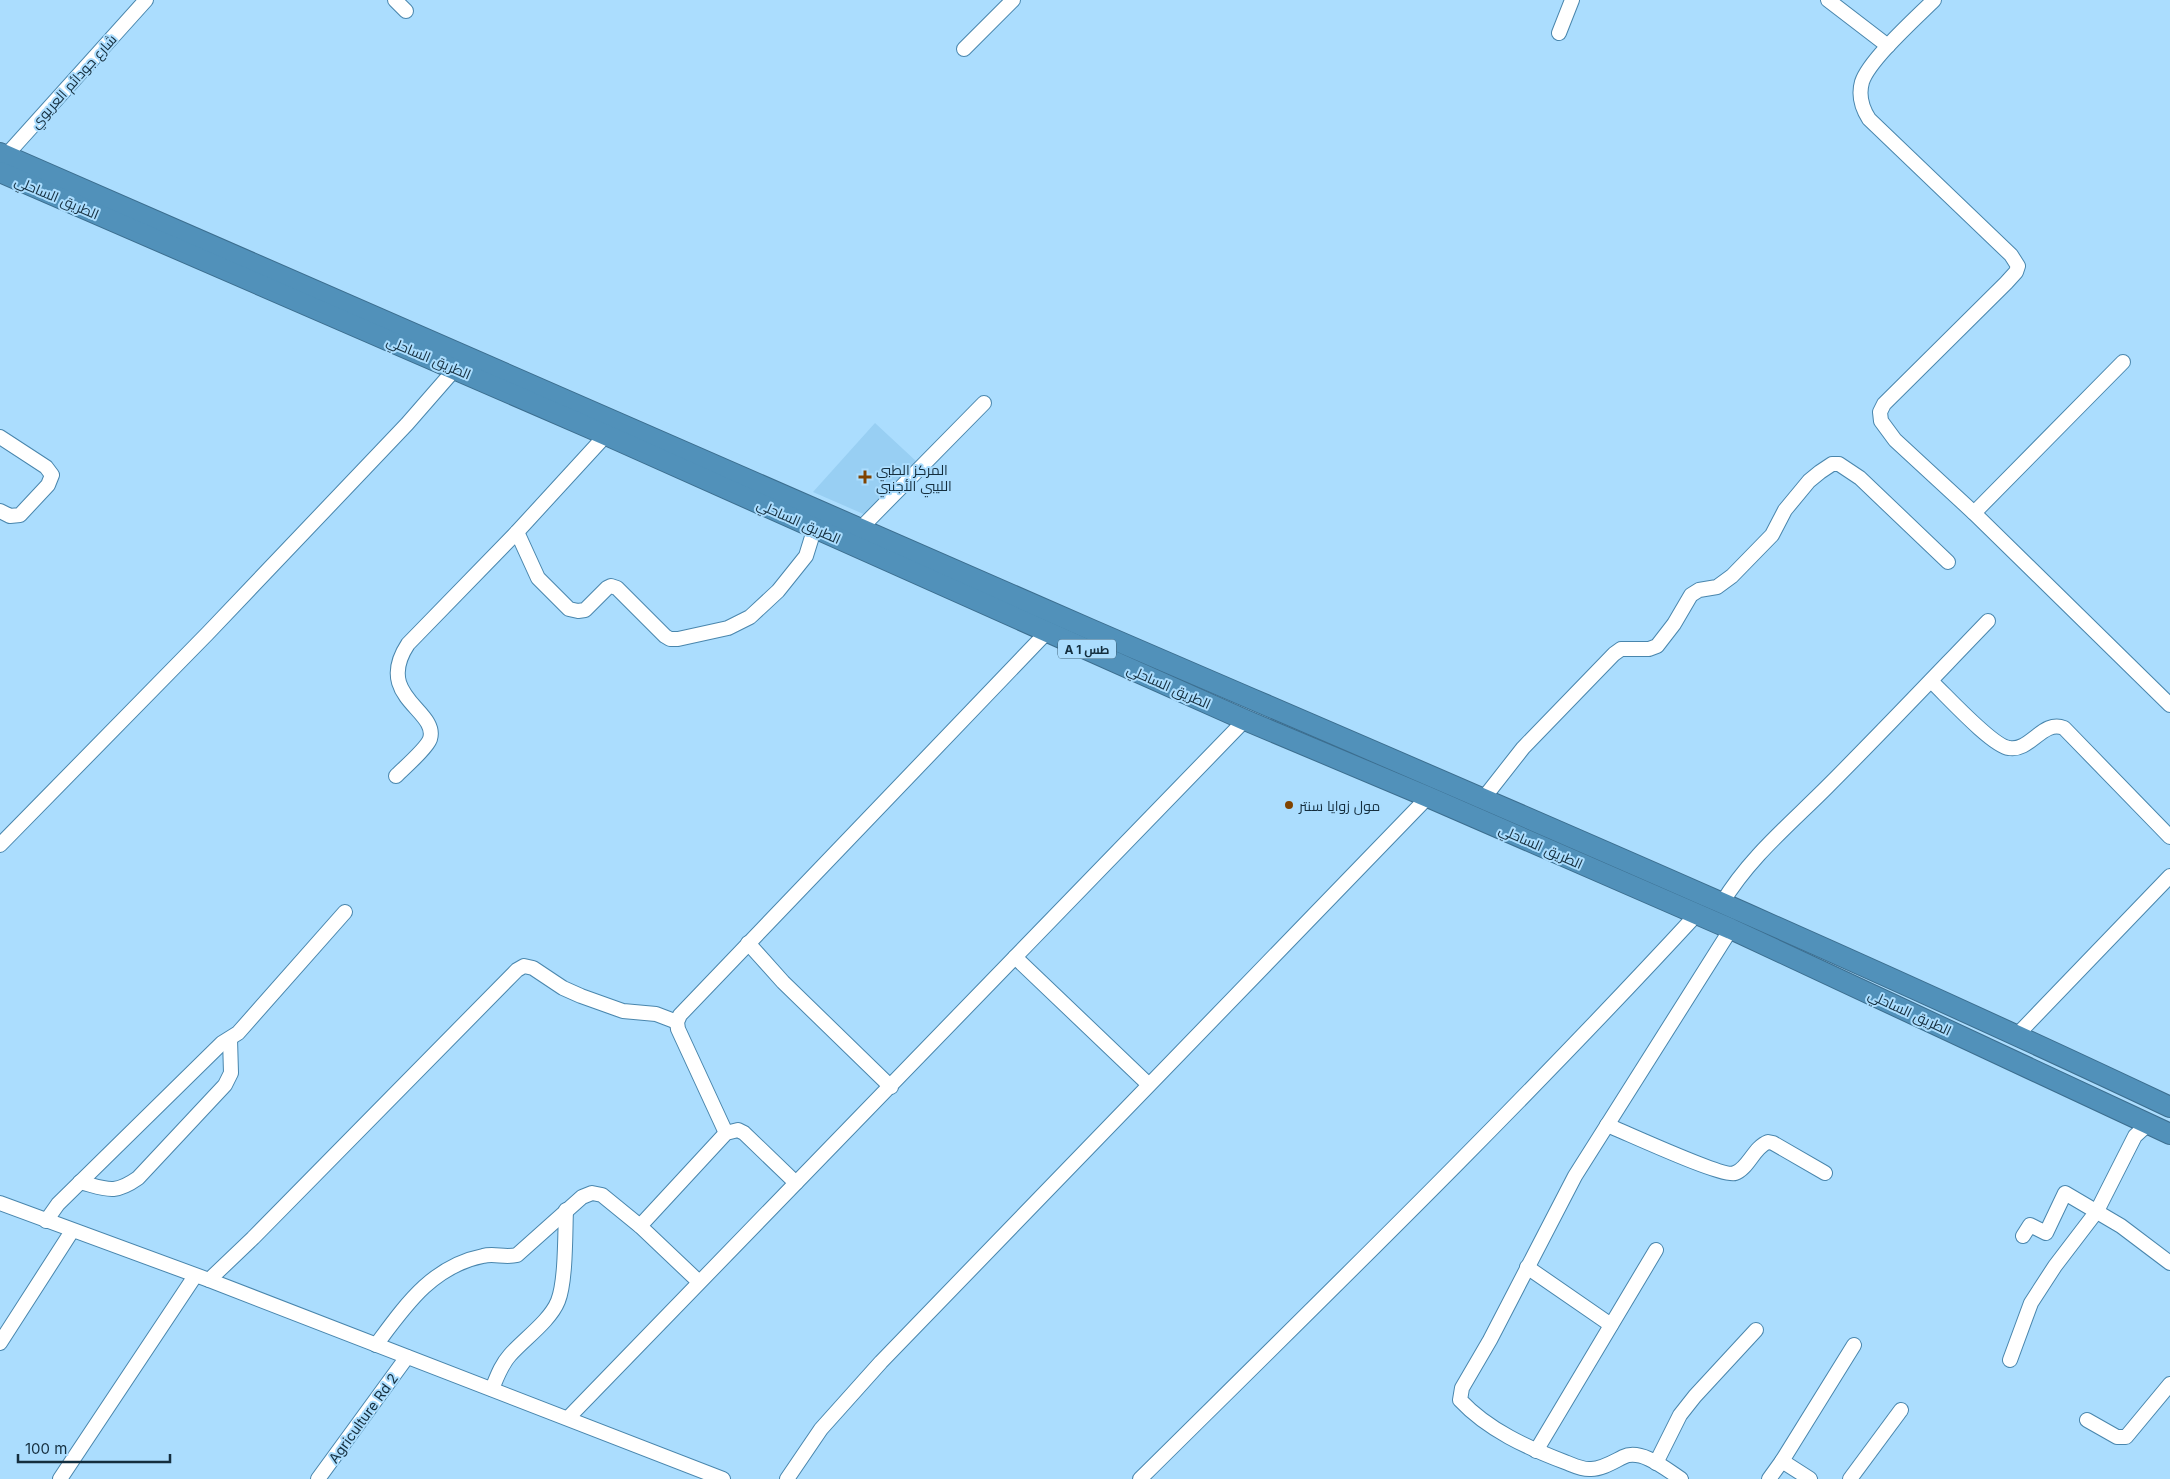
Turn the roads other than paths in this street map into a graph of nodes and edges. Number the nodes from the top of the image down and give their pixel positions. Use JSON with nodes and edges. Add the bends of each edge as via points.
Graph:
{"nodes":[{"id":1,"x":146,"y":0,"type":"edge"},
{"id":2,"x":395,"y":0,"type":"edge"},
{"id":3,"x":1013,"y":0,"type":"edge"},
{"id":4,"x":1572,"y":0,"type":"edge"},
{"id":5,"x":1828,"y":0,"type":"edge"},
{"id":6,"x":1934,"y":0,"type":"edge"},
{"id":7,"x":406,"y":11,"type":"dead end"},
{"id":8,"x":1559,"y":33,"type":"dead end"},
{"id":9,"x":1888,"y":46,"type":"junction"},
{"id":10,"x":964,"y":49,"type":"dead end"},
{"id":11,"x":2,"y":161,"type":"edge"},
{"id":12,"x":2123,"y":362,"type":"dead end"},
{"id":13,"x":455,"y":369,"type":"junction"},
{"id":14,"x":984,"y":402,"type":"dead end"},
{"id":15,"x":606,"y":435,"type":"junction"},
{"id":16,"x":0,"y":437,"type":"edge"},
{"id":17,"x":0,"y":511,"type":"edge"},
{"id":18,"x":1974,"y":513,"type":"junction"},
{"id":19,"x":815,"y":528,"type":"junction"},
{"id":20,"x":859,"y":530,"type":"junction"},
{"id":21,"x":517,"y":532,"type":"junction"},
{"id":22,"x":1948,"y":562,"type":"dead end"},
{"id":23,"x":1988,"y":621,"type":"dead end"},
{"id":24,"x":1048,"y":631,"type":"junction"},
{"id":25,"x":1931,"y":681,"type":"junction"},
{"id":26,"x":2170,"y":705,"type":"edge"},
{"id":27,"x":1244,"y":720,"type":"junction"},
{"id":28,"x":396,"y":776,"type":"dead end"},
{"id":29,"x":1428,"y":797,"type":"junction"},
{"id":30,"x":1483,"y":798,"type":"junction"},
{"id":31,"x":2170,"y":838,"type":"edge"},
{"id":32,"x":0,"y":845,"type":"edge"},
{"id":33,"x":2170,"y":876,"type":"edge"},
{"id":34,"x":1722,"y":903,"type":"junction"},
{"id":35,"x":345,"y":912,"type":"dead end"},
{"id":36,"x":1696,"y":915,"type":"junction"},
{"id":37,"x":1731,"y":929,"type":"junction"},
{"id":38,"x":748,"y":943,"type":"junction"},
{"id":39,"x":1015,"y":957,"type":"junction"},
{"id":40,"x":677,"y":1022,"type":"junction"},
{"id":41,"x":2017,"y":1035,"type":"junction"},
{"id":42,"x":230,"y":1039,"type":"junction"},
{"id":43,"x":1148,"y":1084,"type":"junction"},
{"id":44,"x":891,"y":1087,"type":"junction"},
{"id":45,"x":2170,"y":1108,"type":"edge"},
{"id":46,"x":2148,"y":1124,"type":"junction"},
{"id":47,"x":1607,"y":1125,"type":"junction"},
{"id":48,"x":726,"y":1133,"type":"junction"},
{"id":49,"x":2170,"y":1134,"type":"edge"},
{"id":50,"x":1825,"y":1174,"type":"dead end"},
{"id":51,"x":80,"y":1182,"type":"junction"},
{"id":52,"x":796,"y":1182,"type":"junction"},
{"id":53,"x":0,"y":1203,"type":"edge"},
{"id":54,"x":566,"y":1210,"type":"junction"},
{"id":55,"x":2097,"y":1212,"type":"junction"},
{"id":56,"x":46,"y":1221,"type":"junction"},
{"id":57,"x":640,"y":1226,"type":"junction"},
{"id":58,"x":72,"y":1231,"type":"junction"},
{"id":59,"x":2023,"y":1236,"type":"dead end"},
{"id":60,"x":1656,"y":1250,"type":"dead end"},
{"id":61,"x":2170,"y":1263,"type":"edge"},
{"id":62,"x":1528,"y":1267,"type":"junction"},
{"id":63,"x":202,"y":1278,"type":"junction"},
{"id":64,"x":699,"y":1282,"type":"junction"},
{"id":65,"x":1611,"y":1325,"type":"junction"},
{"id":66,"x":1756,"y":1330,"type":"dead end"},
{"id":67,"x":0,"y":1343,"type":"edge"},
{"id":68,"x":376,"y":1345,"type":"junction"},
{"id":69,"x":1854,"y":1345,"type":"dead end"},
{"id":70,"x":407,"y":1357,"type":"junction"},
{"id":71,"x":2010,"y":1360,"type":"dead end"},
{"id":72,"x":2170,"y":1384,"type":"edge"},
{"id":73,"x":492,"y":1389,"type":"junction"},
{"id":74,"x":1901,"y":1410,"type":"dead end"},
{"id":75,"x":568,"y":1418,"type":"junction"},
{"id":76,"x":2088,"y":1420,"type":"dead end"},
{"id":77,"x":1536,"y":1451,"type":"junction"},
{"id":78,"x":1782,"y":1461,"type":"junction"},
{"id":79,"x":1656,"y":1463,"type":"junction"},
{"id":80,"x":1591,"y":1474,"type":"edge"},
{"id":81,"x":60,"y":1479,"type":"edge"},
{"id":82,"x":318,"y":1479,"type":"edge"},
{"id":83,"x":723,"y":1479,"type":"edge"},
{"id":84,"x":787,"y":1479,"type":"edge"},
{"id":85,"x":1140,"y":1479,"type":"edge"},
{"id":86,"x":1681,"y":1479,"type":"edge"},
{"id":87,"x":1769,"y":1479,"type":"edge"},
{"id":88,"x":1810,"y":1479,"type":"edge"},
{"id":89,"x":1850,"y":1479,"type":"edge"}],
"edges":[{"from":1,"to":11,"type":"street","name":"شارع جودائم العريوي"},
{"from":2,"to":7,"type":"street"},
{"from":3,"to":10,"type":"street"},
{"from":4,"to":8,"type":"street"},
{"from":5,"to":9,"type":"street"},
{"from":6,"to":9,"type":"street"},
{"from":9,"to":18,"type":"street","via":[[1862,82],[1864,111],[1904,155],[2011,255],[2018,266],[2006,283],[1907,380],[1880,412],[1881,421],[1895,440]]},
{"from":11,"to":13,"type":"highway","name":"الطريق الساحلي","number":"A 1 طس"},
{"from":11,"to":20,"type":"highway","name":"الطريق الساحلي","number":"A 1 طس"},
{"from":12,"to":18,"type":"street"},
{"from":13,"to":15,"type":"highway","name":"الطريق الساحلي","number":"A 1 طس"},
{"from":13,"to":32,"type":"street","via":[[407,424],[208,633]]},
{"from":14,"to":20,"type":"street"},
{"from":15,"to":19,"type":"highway","name":"الطريق الساحلي","number":"A 1 طس"},
{"from":15,"to":21,"type":"street"},
{"from":16,"to":17,"type":"street","via":[[46,467],[52,475],[20,515],[10,516]]},
{"from":18,"to":26,"type":"street"},
{"from":19,"to":21,"type":"street","via":[[806,556],[778,591],[750,617],[728,628],[678,639],[665,636],[617,588],[611,586],[585,610],[569,609],[538,578]]},
{"from":19,"to":24,"type":"highway","name":"الطريق الساحلي","number":"A 1 طس"},
{"from":20,"to":30,"type":"highway","name":"الطريق الساحلي","number":"A 1 طس"},
{"from":21,"to":28,"type":"street","via":[[408,644],[399,658],[398,682],[431,730],[430,741]]},
{"from":22,"to":30,"type":"street","via":[[1860,478],[1839,464],[1832,464],[1809,480],[1785,510],[1772,536],[1732,576],[1717,587],[1690,595],[1671,630],[1657,646],[1621,649],[1614,654],[1523,748]]},
{"from":23,"to":25,"type":"street"},
{"from":24,"to":27,"type":"highway","name":"الطريق الساحلي","number":"A 1 طس"},
{"from":24,"to":38,"type":"street"},
{"from":25,"to":31,"type":"street","via":[[1988,736],[2007,748],[2015,749],[2048,728],[2064,728]]},
{"from":25,"to":34,"type":"street","via":[[1760,852]]},
{"from":27,"to":29,"type":"highway","name":"الطريق الساحلي","number":"A 1 طس"},
{"from":27,"to":39,"type":"street"},
{"from":29,"to":36,"type":"highway","name":"الطريق الساحلي","number":"A 1 طس"},
{"from":29,"to":43,"type":"street"},
{"from":30,"to":34,"type":"highway","name":"الطريق الساحلي","number":"A 1 طس"},
{"from":33,"to":41,"type":"street"},
{"from":34,"to":41,"type":"highway","name":"الطريق الساحلي","number":"A 1 طس"},
{"from":35,"to":42,"type":"street"},
{"from":36,"to":37,"type":"highway","name":"الطريق الساحلي","number":"A 1 طس"},
{"from":36,"to":85,"type":"street","via":[[1422,1199]]},
{"from":37,"to":46,"type":"highway","name":"الطريق الساحلي","number":"A 1 طس"},
{"from":37,"to":47,"type":"street"},
{"from":38,"to":40,"type":"street"},
{"from":38,"to":44,"type":"street","via":[[783,982]]},
{"from":39,"to":43,"type":"street"},
{"from":39,"to":44,"type":"street"},
{"from":40,"to":48,"type":"street"},
{"from":40,"to":63,"type":"street","via":[[656,1014],[623,1011],[563,988],[533,968],[524,966],[253,1238]]},
{"from":41,"to":45,"type":"highway","name":"الطريق الساحلي","number":"A 1 طس"},
{"from":42,"to":51,"type":"street","via":[[222,1043]]},
{"from":42,"to":51,"type":"street","via":[[231,1073],[225,1085],[138,1178],[124,1188],[111,1190]]},
{"from":43,"to":84,"type":"street","via":[[881,1362],[821,1429]]},
{"from":44,"to":52,"type":"street"},
{"from":46,"to":49,"type":"highway","name":"الطريق الساحلي","number":"A 1 طس"},
{"from":46,"to":55,"type":"street","via":[[2135,1136]]},
{"from":47,"to":50,"type":"street","via":[[1725,1173],[1738,1171],[1758,1148],[1768,1142]]},
{"from":47,"to":62,"type":"street","via":[[1575,1176]]},
{"from":48,"to":52,"type":"street","via":[[738,1130],[744,1133]]},
{"from":48,"to":57,"type":"street"},
{"from":51,"to":56,"type":"street"},
{"from":52,"to":64,"type":"street"},
{"from":53,"to":56,"type":"street"},
{"from":54,"to":57,"type":"street","via":[[587,1195],[602,1195]]},
{"from":54,"to":68,"type":"street","via":[[517,1254],[507,1257],[484,1255],[457,1264],[432,1279],[412,1298]]},
{"from":54,"to":73,"type":"street","via":[[562,1288],[558,1302],[510,1355]]},
{"from":55,"to":59,"type":"street","via":[[2065,1193],[2046,1232],[2030,1225]]},
{"from":55,"to":61,"type":"street"},
{"from":55,"to":71,"type":"street","via":[[2031,1303]]},
{"from":56,"to":58,"type":"street"},
{"from":57,"to":64,"type":"street"},
{"from":58,"to":63,"type":"street"},
{"from":58,"to":67,"type":"street"},
{"from":60,"to":65,"type":"street"},
{"from":62,"to":65,"type":"street"},
{"from":62,"to":77,"type":"street","via":[[1462,1388],[1460,1400],[1512,1439]]},
{"from":63,"to":68,"type":"street"},
{"from":63,"to":81,"type":"street"},
{"from":64,"to":75,"type":"street"},
{"from":65,"to":77,"type":"street"},
{"from":66,"to":79,"type":"street","via":[[1680,1415]]},
{"from":68,"to":70,"type":"street"},
{"from":69,"to":78,"type":"street"},
{"from":70,"to":73,"type":"street"},
{"from":70,"to":82,"type":"street","name":"Agriculture Rd 2"},
{"from":72,"to":76,"type":"street","via":[[2126,1438],[2118,1437]]},
{"from":73,"to":75,"type":"street"},
{"from":74,"to":89,"type":"street"},
{"from":75,"to":83,"type":"street"},
{"from":77,"to":80,"type":"street"},
{"from":78,"to":87,"type":"street"},
{"from":78,"to":88,"type":"street"},
{"from":79,"to":80,"type":"street","via":[[1629,1454]]},
{"from":79,"to":86,"type":"street"}]}
